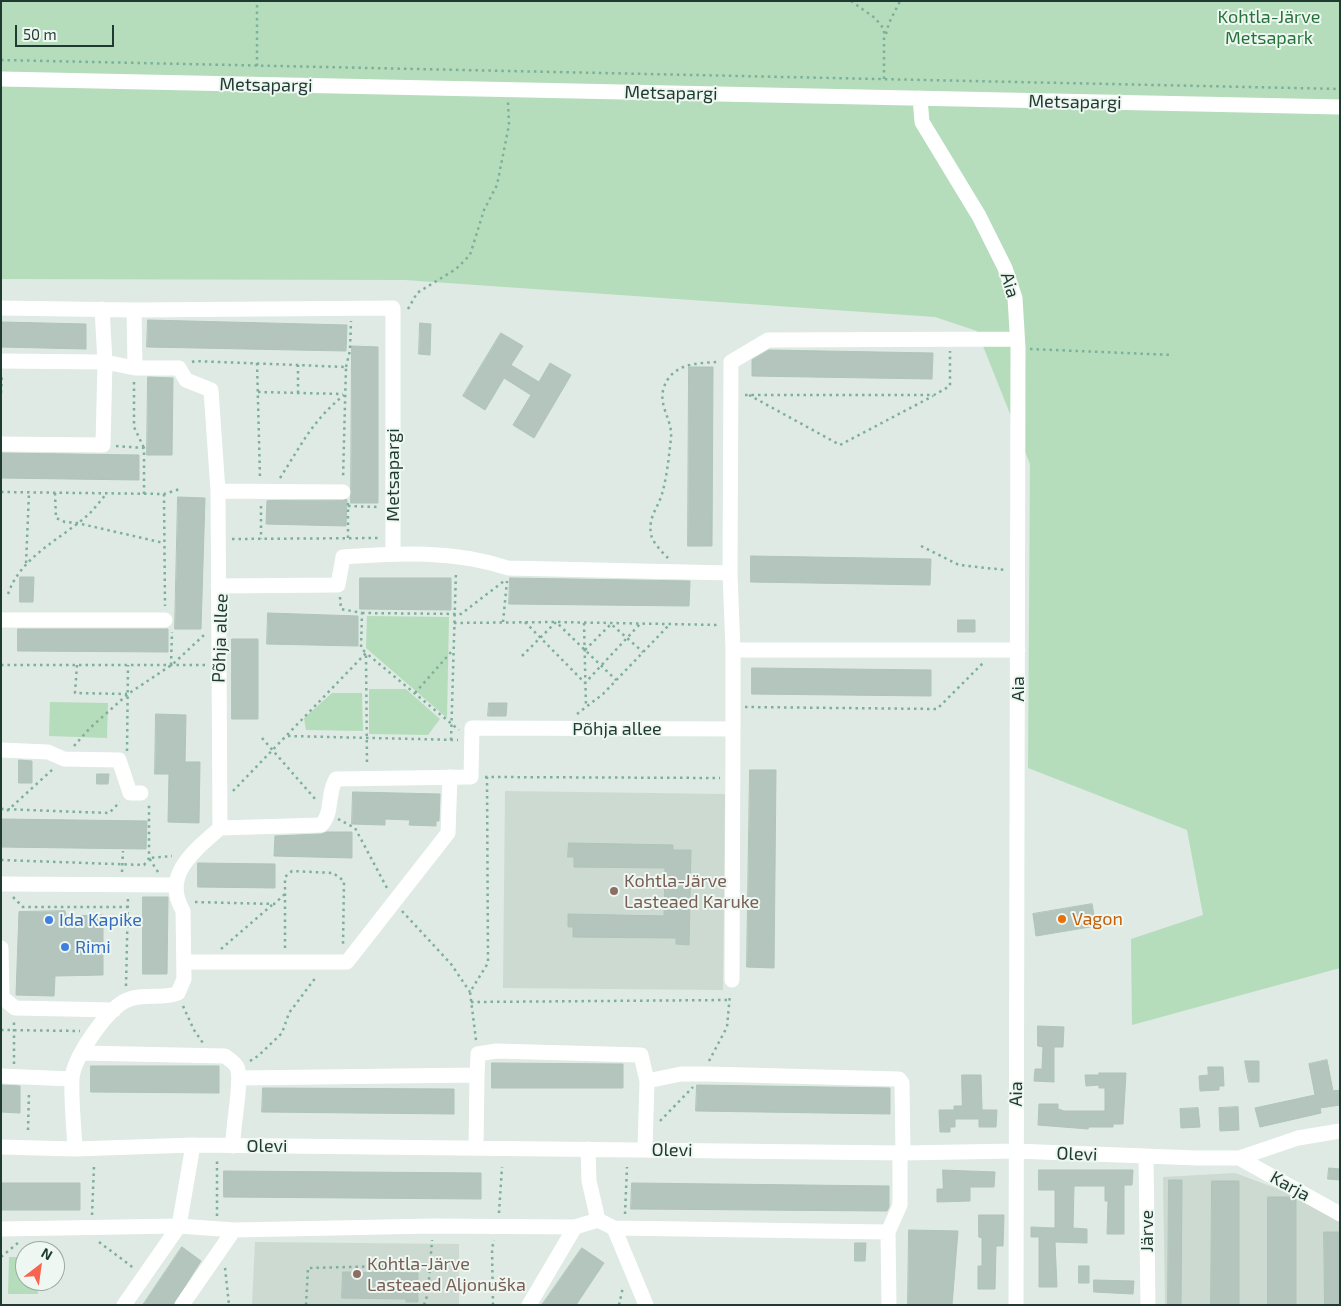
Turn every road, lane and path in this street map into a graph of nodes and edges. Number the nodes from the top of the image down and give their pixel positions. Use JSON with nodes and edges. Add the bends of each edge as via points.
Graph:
{"nodes":[{"id":1,"x":257,"y":1,"type":"edge"},
{"id":2,"x":851,"y":1,"type":"edge"},
{"id":3,"x":900,"y":1,"type":"edge"},
{"id":4,"x":886,"y":36,"type":"junction"},
{"id":5,"x":1,"y":60,"type":"edge"},
{"id":6,"x":257,"y":66,"type":"junction"},
{"id":7,"x":1,"y":79,"type":"edge"},
{"id":8,"x":884,"y":79,"type":"junction"},
{"id":9,"x":1340,"y":89,"type":"edge"},
{"id":10,"x":507,"y":90,"type":"junction"},
{"id":11,"x":886,"y":97,"type":"junction"},
{"id":12,"x":920,"y":98,"type":"junction"},
{"id":13,"x":1340,"y":107,"type":"edge"},
{"id":14,"x":1,"y":308,"type":"edge"},
{"id":15,"x":352,"y":308,"type":"junction"},
{"id":16,"x":102,"y":309,"type":"junction"},
{"id":17,"x":408,"y":309,"type":"dead end"},
{"id":18,"x":134,"y":310,"type":"junction"},
{"id":19,"x":950,"y":341,"type":"junction"},
{"id":20,"x":1018,"y":344,"type":"junction"},
{"id":21,"x":1173,"y":355,"type":"dead end"},
{"id":22,"x":1,"y":361,"type":"edge"},
{"id":23,"x":105,"y":362,"type":"junction"},
{"id":24,"x":731,"y":362,"type":"junction"},
{"id":25,"x":258,"y":363,"type":"junction"},
{"id":26,"x":298,"y":365,"type":"junction"},
{"id":27,"x":346,"y":367,"type":"junction"},
{"id":28,"x":135,"y":368,"type":"junction"},
{"id":29,"x":179,"y":368,"type":"junction"},
{"id":30,"x":258,"y":392,"type":"junction"},
{"id":31,"x":1,"y":393,"type":"edge"},
{"id":32,"x":298,"y":393,"type":"junction"},
{"id":33,"x":345,"y":394,"type":"junction"},
{"id":34,"x":731,"y":395,"type":"junction"},
{"id":35,"x":747,"y":395,"type":"junction"},
{"id":36,"x":934,"y":395,"type":"junction"},
{"id":37,"x":1,"y":444,"type":"edge"},
{"id":38,"x":103,"y":445,"type":"junction"},
{"id":39,"x":144,"y":448,"type":"junction"},
{"id":40,"x":180,"y":489,"type":"dead end"},
{"id":41,"x":218,"y":491,"type":"junction"},
{"id":42,"x":263,"y":491,"type":"junction"},
{"id":43,"x":1,"y":492,"type":"edge"},
{"id":44,"x":29,"y":492,"type":"junction"},
{"id":45,"x":55,"y":493,"type":"junction"},
{"id":46,"x":107,"y":493,"type":"junction"},
{"id":47,"x":144,"y":494,"type":"junction"},
{"id":48,"x":164,"y":494,"type":"junction"},
{"id":49,"x":345,"y":499,"type":"junction"},
{"id":50,"x":393,"y":508,"type":"junction"},
{"id":51,"x":77,"y":523,"type":"junction"},
{"id":52,"x":348,"y":538,"type":"junction"},
{"id":53,"x":261,"y":539,"type":"junction"},
{"id":54,"x":218,"y":540,"type":"junction"},
{"id":55,"x":164,"y":543,"type":"junction"},
{"id":56,"x":393,"y":546,"type":"junction"},
{"id":57,"x":921,"y":546,"type":"dead end"},
{"id":58,"x":456,"y":555,"type":"junction"},
{"id":59,"x":26,"y":563,"type":"junction"},
{"id":60,"x":1018,"y":570,"type":"junction"},
{"id":61,"x":684,"y":572,"type":"junction"},
{"id":62,"x":730,"y":573,"type":"junction"},
{"id":63,"x":338,"y":585,"type":"junction"},
{"id":64,"x":218,"y":586,"type":"junction"},
{"id":65,"x":8,"y":594,"type":"dead end"},
{"id":66,"x":362,"y":613,"type":"junction"},
{"id":67,"x":454,"y":615,"type":"junction"},
{"id":68,"x":1,"y":620,"type":"edge"},
{"id":69,"x":165,"y":620,"type":"junction"},
{"id":70,"x":218,"y":622,"type":"junction"},
{"id":71,"x":454,"y":622,"type":"junction"},
{"id":72,"x":503,"y":622,"type":"junction"},
{"id":73,"x":525,"y":622,"type":"junction"},
{"id":74,"x":556,"y":622,"type":"junction"},
{"id":75,"x":584,"y":623,"type":"junction"},
{"id":76,"x":611,"y":624,"type":"junction"},
{"id":77,"x":640,"y":624,"type":"junction"},
{"id":78,"x":669,"y":625,"type":"junction"},
{"id":79,"x":732,"y":626,"type":"junction"},
{"id":80,"x":540,"y":638,"type":"junction"},
{"id":81,"x":627,"y":638,"type":"junction"},
{"id":82,"x":452,"y":650,"type":"junction"},
{"id":83,"x":585,"y":650,"type":"junction"},
{"id":84,"x":733,"y":650,"type":"junction"},
{"id":85,"x":996,"y":650,"type":"junction"},
{"id":86,"x":1018,"y":650,"type":"junction"},
{"id":87,"x":643,"y":652,"type":"junction"},
{"id":88,"x":366,"y":653,"type":"junction"},
{"id":89,"x":522,"y":656,"type":"dead end"},
{"id":90,"x":1,"y":665,"type":"edge"},
{"id":91,"x":77,"y":665,"type":"junction"},
{"id":92,"x":128,"y":665,"type":"junction"},
{"id":93,"x":171,"y":665,"type":"junction"},
{"id":94,"x":219,"y":665,"type":"junction"},
{"id":95,"x":601,"y":666,"type":"junction"},
{"id":96,"x":616,"y":680,"type":"junction"},
{"id":97,"x":585,"y":682,"type":"junction"},
{"id":98,"x":415,"y":693,"type":"junction"},
{"id":99,"x":128,"y":694,"type":"junction"},
{"id":100,"x":586,"y":707,"type":"junction"},
{"id":101,"x":734,"y":707,"type":"junction"},
{"id":102,"x":452,"y":724,"type":"junction"},
{"id":103,"x":562,"y":729,"type":"junction"},
{"id":104,"x":733,"y":729,"type":"junction"},
{"id":105,"x":287,"y":736,"type":"junction"},
{"id":106,"x":367,"y":737,"type":"junction"},
{"id":107,"x":262,"y":738,"type":"dead end"},
{"id":108,"x":451,"y":740,"type":"junction"},
{"id":109,"x":472,"y":740,"type":"junction"},
{"id":110,"x":1,"y":750,"type":"edge"},
{"id":111,"x":273,"y":750,"type":"junction"},
{"id":112,"x":64,"y":759,"type":"junction"},
{"id":113,"x":119,"y":760,"type":"junction"},
{"id":114,"x":479,"y":777,"type":"junction"},
{"id":115,"x":450,"y":778,"type":"junction"},
{"id":116,"x":733,"y":778,"type":"junction"},
{"id":117,"x":367,"y":779,"type":"junction"},
{"id":118,"x":135,"y":793,"type":"junction"},
{"id":119,"x":220,"y":805,"type":"junction"},
{"id":120,"x":1,"y":810,"type":"edge"},
{"id":121,"x":7,"y":811,"type":"junction"},
{"id":122,"x":328,"y":814,"type":"junction"},
{"id":123,"x":220,"y":828,"type":"junction"},
{"id":124,"x":122,"y":851,"type":"dead end"},
{"id":125,"x":191,"y":855,"type":"junction"},
{"id":126,"x":149,"y":858,"type":"junction"},
{"id":127,"x":1,"y":860,"type":"edge"},
{"id":128,"x":122,"y":864,"type":"junction"},
{"id":129,"x":1,"y":884,"type":"edge"},
{"id":130,"x":124,"y":885,"type":"junction"},
{"id":131,"x":176,"y":885,"type":"junction"},
{"id":132,"x":285,"y":894,"type":"junction"},
{"id":133,"x":12,"y":896,"type":"dead end"},
{"id":134,"x":394,"y":902,"type":"junction"},
{"id":135,"x":178,"y":903,"type":"junction"},
{"id":136,"x":274,"y":904,"type":"junction"},
{"id":137,"x":128,"y":907,"type":"junction"},
{"id":138,"x":1,"y":948,"type":"edge"},
{"id":139,"x":184,"y":962,"type":"junction"},
{"id":140,"x":205,"y":962,"type":"junction"},
{"id":141,"x":285,"y":962,"type":"junction"},
{"id":142,"x":336,"y":962,"type":"junction"},
{"id":143,"x":732,"y":980,"type":"dead end"},
{"id":144,"x":470,"y":992,"type":"junction"},
{"id":145,"x":178,"y":993,"type":"junction"},
{"id":146,"x":2,"y":997,"type":"edge"},
{"id":147,"x":126,"y":1000,"type":"junction"},
{"id":148,"x":729,"y":1000,"type":"dead end"},
{"id":149,"x":471,"y":1002,"type":"junction"},
{"id":150,"x":15,"y":1008,"type":"junction"},
{"id":151,"x":114,"y":1010,"type":"junction"},
{"id":152,"x":1,"y":1030,"type":"edge"},
{"id":153,"x":14,"y":1030,"type":"junction"},
{"id":154,"x":96,"y":1031,"type":"junction"},
{"id":155,"x":83,"y":1053,"type":"junction"},
{"id":156,"x":478,"y":1054,"type":"junction"},
{"id":157,"x":214,"y":1056,"type":"junction"},
{"id":158,"x":238,"y":1072,"type":"junction"},
{"id":159,"x":477,"y":1074,"type":"junction"},
{"id":160,"x":15,"y":1076,"type":"edge"},
{"id":161,"x":72,"y":1079,"type":"junction"},
{"id":162,"x":646,"y":1080,"type":"junction"},
{"id":163,"x":28,"y":1130,"type":"dead end"},
{"id":164,"x":1340,"y":1132,"type":"edge"},
{"id":165,"x":193,"y":1145,"type":"junction"},
{"id":166,"x":233,"y":1146,"type":"junction"},
{"id":167,"x":1,"y":1147,"type":"edge"},
{"id":168,"x":476,"y":1147,"type":"junction"},
{"id":169,"x":588,"y":1148,"type":"junction"},
{"id":170,"x":75,"y":1149,"type":"junction"},
{"id":171,"x":645,"y":1149,"type":"junction"},
{"id":172,"x":1016,"y":1151,"type":"junction"},
{"id":173,"x":901,"y":1153,"type":"junction"},
{"id":174,"x":1146,"y":1157,"type":"junction"},
{"id":175,"x":1239,"y":1158,"type":"junction"},
{"id":176,"x":627,"y":1167,"type":"dead end"},
{"id":177,"x":1340,"y":1214,"type":"edge"},
{"id":178,"x":598,"y":1220,"type":"junction"},
{"id":179,"x":179,"y":1226,"type":"junction"},
{"id":180,"x":433,"y":1226,"type":"junction"},
{"id":181,"x":575,"y":1227,"type":"junction"},
{"id":182,"x":619,"y":1228,"type":"junction"},
{"id":183,"x":1,"y":1229,"type":"edge"},
{"id":184,"x":234,"y":1230,"type":"junction"},
{"id":185,"x":888,"y":1232,"type":"junction"},
{"id":186,"x":430,"y":1265,"type":"junction"},
{"id":187,"x":124,"y":1305,"type":"edge"},
{"id":188,"x":182,"y":1305,"type":"edge"},
{"id":189,"x":306,"y":1305,"type":"edge"},
{"id":190,"x":424,"y":1305,"type":"edge"},
{"id":191,"x":529,"y":1305,"type":"edge"},
{"id":192,"x":646,"y":1305,"type":"edge"},
{"id":193,"x":889,"y":1305,"type":"edge"},
{"id":194,"x":1016,"y":1305,"type":"edge"},
{"id":195,"x":1148,"y":1305,"type":"edge"}],
"edges":[{"from":1,"to":6,"type":"path"},
{"from":2,"to":4,"type":"path","via":[[881,23]]},
{"from":3,"to":4,"type":"path"},
{"from":4,"to":8,"type":"path"},
{"from":5,"to":6,"type":"path"},
{"from":6,"to":8,"type":"path"},
{"from":7,"to":10,"type":"street","name":"Metsapargi"},
{"from":8,"to":9,"type":"path"},
{"from":8,"to":11,"type":"path"},
{"from":10,"to":11,"type":"street","name":"Metsapargi"},
{"from":10,"to":17,"type":"path","via":[[510,125],[498,185],[484,210],[470,255],[456,269],[417,293]]},
{"from":11,"to":12,"type":"street","name":"Metsapargi"},
{"from":12,"to":13,"type":"street","name":"Metsapargi"},
{"from":12,"to":20,"type":"street","name":"Aia","via":[[922,122],[979,216],[1005,268],[1015,298]]},
{"from":14,"to":16,"type":"street","name":"Metsapargi"},
{"from":15,"to":18,"type":"street","name":"Metsapargi"},
{"from":15,"to":27,"type":"path"},
{"from":15,"to":50,"type":"street","name":"Metsapargi","via":[[393,308]]},
{"from":16,"to":18,"type":"street","name":"Metsapargi"},
{"from":16,"to":23,"type":"street"},
{"from":18,"to":28,"type":"street"},
{"from":19,"to":20,"type":"street"},
{"from":19,"to":24,"type":"street","via":[[768,340]]},
{"from":19,"to":36,"type":"path","via":[[950,386]]},
{"from":20,"to":21,"type":"path"},
{"from":20,"to":60,"type":"street","name":"Aia"},
{"from":22,"to":23,"type":"street"},
{"from":22,"to":31,"type":"path"},
{"from":23,"to":28,"type":"street"},
{"from":23,"to":38,"type":"street"},
{"from":24,"to":34,"type":"street"},
{"from":24,"to":61,"type":"path","via":[[692,363],[669,378],[663,390],[662,403],[671,435],[662,495],[652,513],[651,534],[662,552]]},
{"from":25,"to":26,"type":"path"},
{"from":25,"to":29,"type":"path","via":[[195,361]]},
{"from":25,"to":30,"type":"path"},
{"from":26,"to":27,"type":"path"},
{"from":26,"to":32,"type":"path"},
{"from":27,"to":33,"type":"path"},
{"from":28,"to":29,"type":"street"},
{"from":28,"to":39,"type":"path","via":[[134,427]]},
{"from":29,"to":41,"type":"street","via":[[186,380],[211,390]]},
{"from":30,"to":32,"type":"path"},
{"from":30,"to":42,"type":"path"},
{"from":32,"to":33,"type":"path"},
{"from":33,"to":42,"type":"path","via":[[324,411],[278,481]]},
{"from":33,"to":49,"type":"path"},
{"from":34,"to":35,"type":"path"},
{"from":34,"to":62,"type":"street"},
{"from":35,"to":36,"type":"path"},
{"from":35,"to":36,"type":"path","via":[[840,445]]},
{"from":37,"to":38,"type":"street"},
{"from":38,"to":39,"type":"path"},
{"from":39,"to":47,"type":"path"},
{"from":40,"to":48,"type":"path"},
{"from":41,"to":42,"type":"street"},
{"from":41,"to":54,"type":"street"},
{"from":42,"to":49,"type":"street"},
{"from":42,"to":53,"type":"path"},
{"from":43,"to":44,"type":"path"},
{"from":44,"to":45,"type":"path"},
{"from":44,"to":59,"type":"path"},
{"from":45,"to":46,"type":"path"},
{"from":45,"to":51,"type":"path","via":[[56,518]]},
{"from":46,"to":47,"type":"path"},
{"from":46,"to":51,"type":"path"},
{"from":47,"to":48,"type":"path"},
{"from":48,"to":55,"type":"path"},
{"from":49,"to":50,"type":"path"},
{"from":49,"to":52,"type":"path"},
{"from":50,"to":56,"type":"street","name":"Metsapargi"},
{"from":51,"to":55,"type":"path"},
{"from":51,"to":59,"type":"path"},
{"from":52,"to":53,"type":"path"},
{"from":52,"to":56,"type":"path"},
{"from":53,"to":54,"type":"path"},
{"from":54,"to":64,"type":"street"},
{"from":55,"to":69,"type":"path"},
{"from":56,"to":58,"type":"street"},
{"from":56,"to":63,"type":"street","via":[[343,557]]},
{"from":57,"to":60,"type":"path","via":[[959,565]]},
{"from":58,"to":61,"type":"street","via":[[508,568]]},
{"from":58,"to":67,"type":"path"},
{"from":59,"to":65,"type":"path","via":[[14,578]]},
{"from":60,"to":86,"type":"street","name":"Aia"},
{"from":61,"to":62,"type":"street"},
{"from":62,"to":79,"type":"street"},
{"from":63,"to":64,"type":"street","name":"Põhja allee"},
{"from":63,"to":66,"type":"path","via":[[341,609]]},
{"from":64,"to":70,"type":"street","name":"Põhja allee"},
{"from":66,"to":67,"type":"path"},
{"from":66,"to":88,"type":"path","via":[[361,648]]},
{"from":67,"to":71,"type":"path"},
{"from":67,"to":72,"type":"path","via":[[461,614],[507,578]]},
{"from":68,"to":69,"type":"street"},
{"from":69,"to":93,"type":"path","via":[[172,629]]},
{"from":70,"to":93,"type":"path"},
{"from":70,"to":94,"type":"street","name":"Põhja allee"},
{"from":71,"to":72,"type":"path"},
{"from":71,"to":82,"type":"path"},
{"from":72,"to":73,"type":"path"},
{"from":73,"to":74,"type":"path"},
{"from":73,"to":80,"type":"path"},
{"from":74,"to":75,"type":"path"},
{"from":74,"to":80,"type":"path"},
{"from":74,"to":83,"type":"path"},
{"from":75,"to":76,"type":"path"},
{"from":75,"to":83,"type":"path"},
{"from":76,"to":77,"type":"path"},
{"from":76,"to":81,"type":"path"},
{"from":76,"to":83,"type":"path"},
{"from":77,"to":78,"type":"path"},
{"from":77,"to":81,"type":"path"},
{"from":78,"to":79,"type":"path"},
{"from":78,"to":87,"type":"path"},
{"from":79,"to":84,"type":"street"},
{"from":80,"to":89,"type":"path"},
{"from":80,"to":97,"type":"path"},
{"from":81,"to":87,"type":"path"},
{"from":81,"to":95,"type":"path"},
{"from":82,"to":98,"type":"path"},
{"from":82,"to":102,"type":"path"},
{"from":83,"to":95,"type":"path"},
{"from":83,"to":97,"type":"path"},
{"from":84,"to":85,"type":"street"},
{"from":84,"to":101,"type":"street"},
{"from":85,"to":86,"type":"street"},
{"from":85,"to":101,"type":"path","via":[[937,709]]},
{"from":86,"to":172,"type":"street","name":"Aia"},
{"from":87,"to":96,"type":"path"},
{"from":88,"to":98,"type":"path"},
{"from":88,"to":105,"type":"path"},
{"from":88,"to":106,"type":"path"},
{"from":90,"to":91,"type":"path"},
{"from":91,"to":92,"type":"path"},
{"from":91,"to":99,"type":"path","via":[[75,693]]},
{"from":92,"to":93,"type":"path"},
{"from":92,"to":99,"type":"path"},
{"from":93,"to":94,"type":"path"},
{"from":93,"to":99,"type":"path"},
{"from":94,"to":119,"type":"street","name":"Põhja allee"},
{"from":95,"to":96,"type":"path"},
{"from":95,"to":97,"type":"path"},
{"from":96,"to":100,"type":"path"},
{"from":97,"to":100,"type":"path"},
{"from":98,"to":102,"type":"path"},
{"from":99,"to":112,"type":"path","via":[[90,728]]},
{"from":99,"to":113,"type":"path","via":[[128,750]]},
{"from":100,"to":103,"type":"path"},
{"from":101,"to":104,"type":"street"},
{"from":102,"to":108,"type":"path"},
{"from":102,"to":109,"type":"path"},
{"from":103,"to":104,"type":"street","name":"Põhja allee"},
{"from":103,"to":109,"type":"street","name":"Põhja allee","via":[[472,728]]},
{"from":104,"to":116,"type":"street"},
{"from":105,"to":106,"type":"path"},
{"from":105,"to":111,"type":"path"},
{"from":106,"to":108,"type":"path"},
{"from":106,"to":117,"type":"path"},
{"from":107,"to":111,"type":"path"},
{"from":108,"to":109,"type":"path"},
{"from":109,"to":114,"type":"street"},
{"from":110,"to":112,"type":"street","via":[[48,752]]},
{"from":111,"to":119,"type":"path"},
{"from":111,"to":122,"type":"path"},
{"from":112,"to":113,"type":"street"},
{"from":112,"to":121,"type":"path"},
{"from":113,"to":118,"type":"street"},
{"from":114,"to":115,"type":"street"},
{"from":114,"to":116,"type":"path"},
{"from":114,"to":144,"type":"path","via":[[488,963]]},
{"from":115,"to":117,"type":"street"},
{"from":115,"to":134,"type":"street","via":[[448,833]]},
{"from":116,"to":143,"type":"street"},
{"from":117,"to":122,"type":"street","via":[[336,779],[332,785]]},
{"from":118,"to":121,"type":"path","via":[[109,813]]},
{"from":118,"to":126,"type":"path","via":[[149,794]]},
{"from":119,"to":123,"type":"street","name":"Põhja allee"},
{"from":120,"to":121,"type":"path"},
{"from":122,"to":123,"type":"street","via":[[321,826]]},
{"from":122,"to":134,"type":"path","via":[[355,828]]},
{"from":123,"to":125,"type":"street"},
{"from":124,"to":128,"type":"path"},
{"from":125,"to":126,"type":"path"},
{"from":125,"to":131,"type":"street","via":[[179,869]]},
{"from":126,"to":128,"type":"path","via":[[144,865]]},
{"from":127,"to":128,"type":"path"},
{"from":128,"to":130,"type":"path"},
{"from":129,"to":130,"type":"street"},
{"from":130,"to":131,"type":"street"},
{"from":130,"to":137,"type":"path"},
{"from":131,"to":135,"type":"street"},
{"from":132,"to":136,"type":"path"},
{"from":132,"to":141,"type":"path"},
{"from":132,"to":142,"type":"path","via":[[285,877],[292,871],[333,873],[344,881]]},
{"from":133,"to":137,"type":"path","via":[[23,907]]},
{"from":134,"to":142,"type":"street","via":[[347,962]]},
{"from":134,"to":144,"type":"path","via":[[451,964]]},
{"from":135,"to":136,"type":"path"},
{"from":135,"to":139,"type":"street","via":[[183,911]]},
{"from":136,"to":140,"type":"path"},
{"from":137,"to":147,"type":"path"},
{"from":138,"to":146,"type":"street"},
{"from":139,"to":140,"type":"street"},
{"from":139,"to":145,"type":"street","via":[[183,985]]},
{"from":140,"to":141,"type":"street"},
{"from":141,"to":142,"type":"street"},
{"from":142,"to":158,"type":"path","via":[[310,983],[289,1013],[282,1033]]},
{"from":144,"to":149,"type":"path"},
{"from":145,"to":147,"type":"street","via":[[169,997]]},
{"from":145,"to":157,"type":"path","via":[[194,1030]]},
{"from":146,"to":150,"type":"street"},
{"from":147,"to":151,"type":"street"},
{"from":148,"to":149,"type":"path"},
{"from":149,"to":156,"type":"path"},
{"from":150,"to":151,"type":"street"},
{"from":150,"to":153,"type":"path"},
{"from":151,"to":154,"type":"street"},
{"from":152,"to":153,"type":"path"},
{"from":153,"to":154,"type":"path"},
{"from":153,"to":160,"type":"path"},
{"from":154,"to":155,"type":"street"},
{"from":155,"to":157,"type":"street"},
{"from":155,"to":161,"type":"street","via":[[74,1066]]},
{"from":156,"to":159,"type":"street"},
{"from":156,"to":162,"type":"street","via":[[496,1051],[641,1055]]},
{"from":157,"to":158,"type":"street","via":[[225,1056]]},
{"from":158,"to":159,"type":"street"},
{"from":158,"to":166,"type":"street"},
{"from":159,"to":168,"type":"street"},
{"from":160,"to":161,"type":"street"},
{"from":160,"to":163,"type":"path"},
{"from":161,"to":170,"type":"street"},
{"from":162,"to":171,"type":"street"},
{"from":162,"to":173,"type":"street","via":[[681,1074],[898,1079],[902,1083]]},
{"from":164,"to":175,"type":"street","name":"Olevi","via":[[1298,1138]]},
{"from":165,"to":166,"type":"street","name":"Olevi"},
{"from":165,"to":170,"type":"street","name":"Olevi"},
{"from":165,"to":179,"type":"street"},
{"from":166,"to":168,"type":"street","name":"Olevi"},
{"from":167,"to":170,"type":"street","name":"Olevi"},
{"from":168,"to":169,"type":"street","name":"Olevi"},
{"from":169,"to":171,"type":"street","name":"Olevi"},
{"from":169,"to":178,"type":"street","via":[[589,1181]]},
{"from":171,"to":173,"type":"street","name":"Olevi"},
{"from":172,"to":173,"type":"street","name":"Olevi"},
{"from":172,"to":174,"type":"street","name":"Olevi"},
{"from":172,"to":194,"type":"street","name":"Aia"},
{"from":173,"to":185,"type":"street","via":[[900,1205]]},
{"from":174,"to":175,"type":"street","name":"Olevi"},
{"from":174,"to":195,"type":"street","name":"Järve"},
{"from":175,"to":177,"type":"street","name":"Karja"},
{"from":176,"to":182,"type":"path"},
{"from":178,"to":181,"type":"street"},
{"from":178,"to":182,"type":"street"},
{"from":179,"to":183,"type":"street"},
{"from":179,"to":184,"type":"street"},
{"from":179,"to":187,"type":"street"},
{"from":180,"to":181,"type":"street"},
{"from":180,"to":184,"type":"street"},
{"from":180,"to":186,"type":"path"},
{"from":181,"to":191,"type":"street"},
{"from":182,"to":185,"type":"street"},
{"from":182,"to":192,"type":"street"},
{"from":184,"to":188,"type":"street"},
{"from":185,"to":193,"type":"street"},
{"from":186,"to":189,"type":"path","via":[[308,1268]]},
{"from":186,"to":190,"type":"path"}]}
